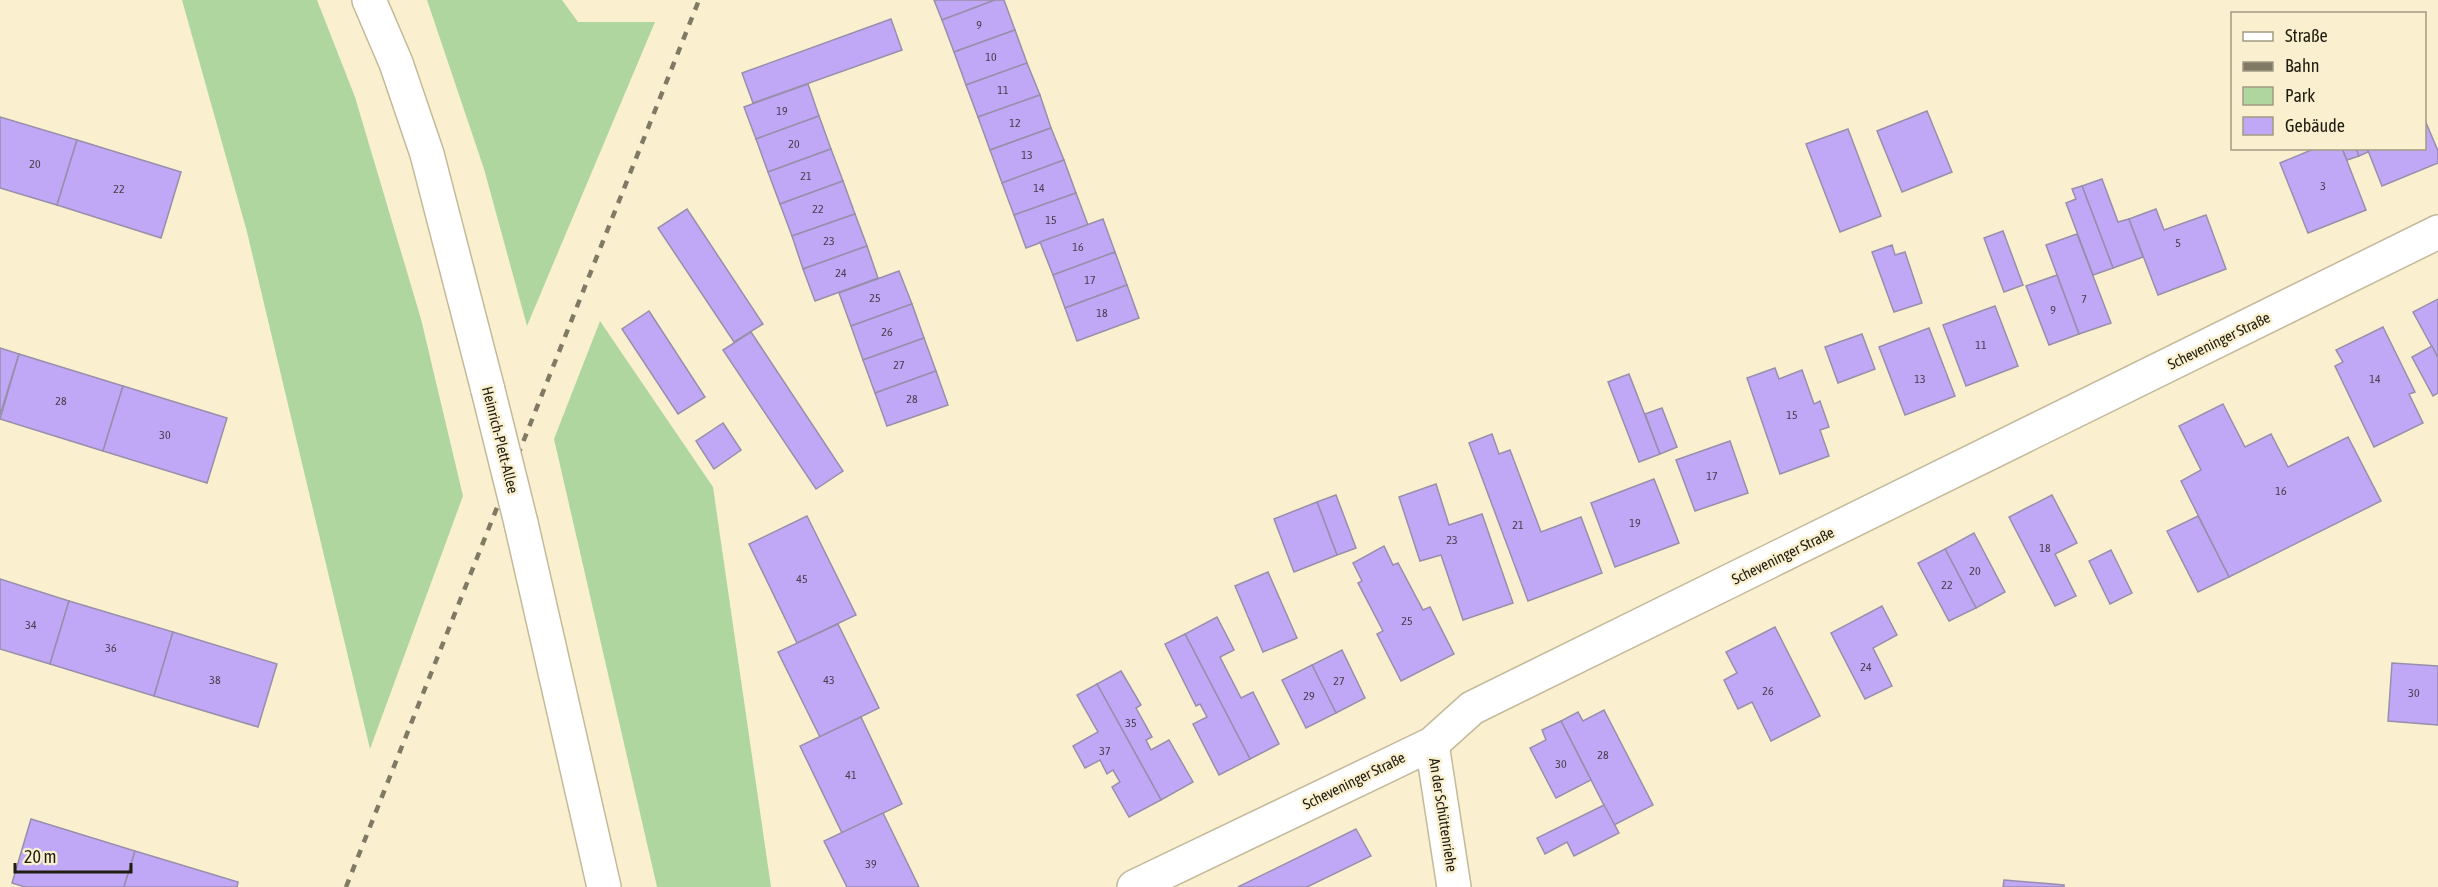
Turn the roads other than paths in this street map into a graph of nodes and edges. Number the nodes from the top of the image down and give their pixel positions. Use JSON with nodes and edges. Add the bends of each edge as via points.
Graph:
{"nodes":[{"id":1,"x":369,"y":0,"type":"edge"},
{"id":2,"x":2438,"y":232,"type":"edge"},
{"id":3,"x":1432,"y":744,"type":"junction"},
{"id":4,"x":604,"y":887,"type":"edge"},
{"id":5,"x":1134,"y":887,"type":"edge"},
{"id":6,"x":1454,"y":887,"type":"edge"}],
"edges":[{"from":1,"to":4,"type":"street","name":"Heinrich-Plett-Allee","bridge":true,"via":[[396,63],[427,154],[521,523]]},
{"from":2,"to":3,"type":"street","name":"Scheveninger Straße","via":[[1472,708]]},
{"from":3,"to":5,"type":"street","name":"Scheveninger Straße"},
{"from":3,"to":6,"type":"street","name":"An der Schüttenriehe"}]}
